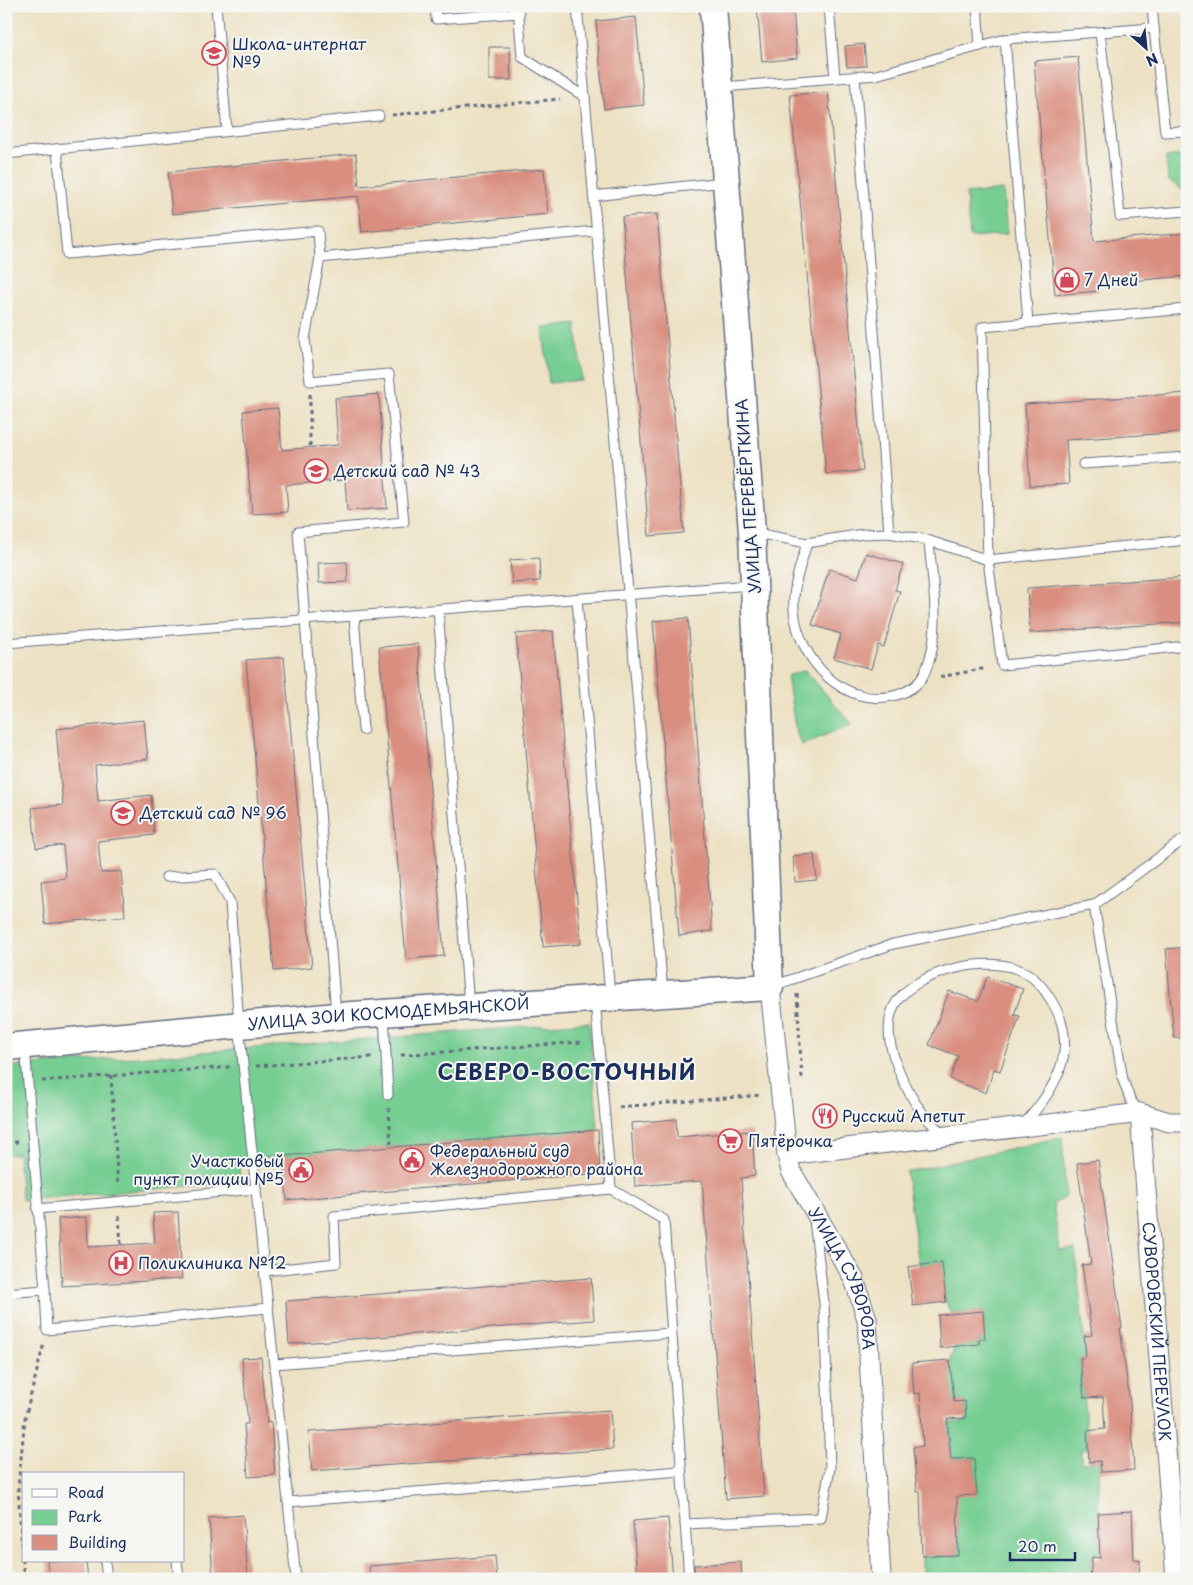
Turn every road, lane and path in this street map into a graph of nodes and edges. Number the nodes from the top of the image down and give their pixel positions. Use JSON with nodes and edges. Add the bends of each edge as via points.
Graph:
{"nodes":[{"id":1,"x":216,"y":6,"type":"edge"},
{"id":2,"x":435,"y":6,"type":"edge"},
{"id":3,"x":577,"y":6,"type":"edge"},
{"id":4,"x":713,"y":6,"type":"edge"},
{"id":5,"x":829,"y":6,"type":"edge"},
{"id":6,"x":977,"y":6,"type":"edge"},
{"id":7,"x":1152,"y":6,"type":"edge"},
{"id":8,"x":518,"y":9,"type":"edge"},
{"id":9,"x":1154,"y":28,"type":"junction"},
{"id":10,"x":1100,"y":32,"type":"junction"},
{"id":11,"x":1005,"y":38,"type":"junction"},
{"id":12,"x":980,"y":46,"type":"junction"},
{"id":13,"x":855,"y":76,"type":"junction"},
{"id":14,"x":835,"y":78,"type":"junction"},
{"id":15,"x":719,"y":87,"type":"junction"},
{"id":16,"x":585,"y":97,"type":"junction"},
{"id":17,"x":379,"y":116,"type":"joint"},
{"id":18,"x":227,"y":131,"type":"junction"},
{"id":19,"x":1187,"y":131,"type":"edge"},
{"id":20,"x":57,"y":149,"type":"junction"},
{"id":21,"x":6,"y":154,"type":"edge"},
{"id":22,"x":726,"y":182,"type":"junction"},
{"id":23,"x":593,"y":196,"type":"junction"},
{"id":24,"x":1187,"y":210,"type":"edge"},
{"id":25,"x":595,"y":231,"type":"junction"},
{"id":26,"x":320,"y":258,"type":"junction"},
{"id":27,"x":1187,"y":310,"type":"edge"},
{"id":28,"x":1028,"y":322,"type":"junction"},
{"id":29,"x":310,"y":381,"type":"junction"},
{"id":30,"x":310,"y":447,"type":"dead end"},
{"id":31,"x":1187,"y":458,"type":"edge"},
{"id":32,"x":1083,"y":464,"type":"dead end"},
{"id":33,"x":752,"y":532,"type":"junction"},
{"id":34,"x":889,"y":533,"type":"junction"},
{"id":35,"x":1187,"y":540,"type":"edge"},
{"id":36,"x":929,"y":541,"type":"junction"},
{"id":37,"x":807,"y":543,"type":"junction"},
{"id":38,"x":988,"y":560,"type":"junction"},
{"id":39,"x":754,"y":585,"type":"junction"},
{"id":40,"x":628,"y":595,"type":"junction"},
{"id":41,"x":577,"y":599,"type":"junction"},
{"id":42,"x":438,"y":610,"type":"junction"},
{"id":43,"x":354,"y":616,"type":"junction"},
{"id":44,"x":305,"y":620,"type":"junction"},
{"id":45,"x":6,"y":643,"type":"edge"},
{"id":46,"x":1187,"y":646,"type":"edge"},
{"id":47,"x":1002,"y":665,"type":"junction"},
{"id":48,"x":960,"y":672,"type":"dead end"},
{"id":49,"x":362,"y":730,"type":"dead end"},
{"id":50,"x":1187,"y":837,"type":"edge"},
{"id":51,"x":166,"y":877,"type":"dead end"},
{"id":52,"x":1094,"y":904,"type":"junction"},
{"id":53,"x":796,"y":978,"type":"junction"},
{"id":54,"x":770,"y":987,"type":"junction"},
{"id":55,"x":663,"y":994,"type":"junction"},
{"id":56,"x":603,"y":999,"type":"junction"},
{"id":57,"x":469,"y":1008,"type":"junction"},
{"id":58,"x":384,"y":1014,"type":"junction"},
{"id":59,"x":337,"y":1016,"type":"junction"},
{"id":60,"x":239,"y":1025,"type":"junction"},
{"id":61,"x":598,"y":1041,"type":"junction"},
{"id":62,"x":15,"y":1046,"type":"edge"},
{"id":63,"x":386,"y":1056,"type":"junction"},
{"id":64,"x":243,"y":1066,"type":"junction"},
{"id":65,"x":111,"y":1075,"type":"junction"},
{"id":66,"x":28,"y":1082,"type":"junction"},
{"id":67,"x":802,"y":1085,"type":"dead end"},
{"id":68,"x":780,"y":1093,"type":"junction"},
{"id":69,"x":388,"y":1095,"type":"joint"},
{"id":70,"x":603,"y":1108,"type":"junction"},
{"id":71,"x":1140,"y":1113,"type":"junction"},
{"id":72,"x":1187,"y":1122,"type":"edge"},
{"id":73,"x":1020,"y":1128,"type":"junction"},
{"id":74,"x":947,"y":1136,"type":"junction"},
{"id":75,"x":391,"y":1146,"type":"dead end"},
{"id":76,"x":786,"y":1155,"type":"junction"},
{"id":77,"x":256,"y":1189,"type":"junction"},
{"id":78,"x":611,"y":1189,"type":"junction"},
{"id":79,"x":118,"y":1200,"type":"junction"},
{"id":80,"x":812,"y":1208,"type":"junction"},
{"id":81,"x":37,"y":1209,"type":"junction"},
{"id":82,"x":121,"y":1245,"type":"dead end"},
{"id":83,"x":264,"y":1271,"type":"junction"},
{"id":84,"x":45,"y":1290,"type":"junction"},
{"id":85,"x":6,"y":1293,"type":"edge"},
{"id":86,"x":268,"y":1308,"type":"junction"},
{"id":87,"x":47,"y":1330,"type":"junction"},
{"id":88,"x":672,"y":1333,"type":"junction"},
{"id":89,"x":274,"y":1364,"type":"junction"},
{"id":90,"x":681,"y":1470,"type":"junction"},
{"id":91,"x":288,"y":1502,"type":"junction"},
{"id":92,"x":685,"y":1524,"type":"junction"},
{"id":93,"x":22,"y":1549,"type":"edge"},
{"id":94,"x":23,"y":1562,"type":"edge"},
{"id":95,"x":105,"y":1562,"type":"edge"},
{"id":96,"x":177,"y":1562,"type":"edge"},
{"id":97,"x":24,"y":1579,"type":"edge"},
{"id":98,"x":106,"y":1579,"type":"edge"},
{"id":99,"x":179,"y":1579,"type":"edge"},
{"id":100,"x":296,"y":1579,"type":"edge"},
{"id":101,"x":689,"y":1579,"type":"edge"},
{"id":102,"x":881,"y":1579,"type":"edge"},
{"id":103,"x":1176,"y":1579,"type":"edge"}],
"edges":[{"from":1,"to":18,"type":"lane"},
{"from":2,"to":8,"type":"lane","via":[[436,19]]},
{"from":3,"to":16,"type":"lane"},
{"from":4,"to":15,"type":"street","name":"УЛИЦА ПЕРЕВЁРТКИНА"},
{"from":5,"to":14,"type":"lane"},
{"from":6,"to":12,"type":"lane"},
{"from":7,"to":9,"type":"lane"},
{"from":8,"to":16,"type":"lane","via":[[522,57]]},
{"from":9,"to":10,"type":"lane"},
{"from":9,"to":19,"type":"lane","via":[[1165,132]]},
{"from":10,"to":11,"type":"lane"},
{"from":10,"to":24,"type":"lane","via":[[1120,216]]},
{"from":11,"to":12,"type":"lane"},
{"from":11,"to":28,"type":"lane"},
{"from":12,"to":13,"type":"lane","via":[[876,75]]},
{"from":13,"to":14,"type":"lane"},
{"from":13,"to":34,"type":"lane"},
{"from":14,"to":15,"type":"lane"},
{"from":15,"to":22,"type":"street","name":"УЛИЦА ПЕРЕВЁРТКИНА"},
{"from":16,"to":17,"type":"path"},
{"from":16,"to":23,"type":"lane"},
{"from":17,"to":18,"type":"lane"},
{"from":18,"to":20,"type":"lane"},
{"from":20,"to":21,"type":"lane"},
{"from":20,"to":26,"type":"lane","via":[[68,254],[318,231]]},
{"from":22,"to":23,"type":"lane"},
{"from":22,"to":33,"type":"street","name":"УЛИЦА ПЕРЕВЁРТКИНА"},
{"from":23,"to":25,"type":"lane"},
{"from":25,"to":26,"type":"lane"},
{"from":25,"to":40,"type":"lane"},
{"from":26,"to":29,"type":"lane","via":[[305,339]]},
{"from":27,"to":28,"type":"lane"},
{"from":28,"to":38,"type":"lane","via":[[982,327]]},
{"from":29,"to":30,"type":"path"},
{"from":29,"to":44,"type":"lane","via":[[389,374],[404,522],[298,532]]},
{"from":31,"to":32,"type":"lane"},
{"from":33,"to":37,"type":"lane"},
{"from":33,"to":39,"type":"street","name":"УЛИЦА ПЕРЕВЁРТКИНА"},
{"from":34,"to":36,"type":"lane"},
{"from":34,"to":37,"type":"lane"},
{"from":35,"to":38,"type":"lane"},
{"from":36,"to":37,"type":"lane","via":[[936,607],[925,672],[920,682],[905,692],[872,699],[840,688],[823,674],[806,649],[794,609],[796,585]]},
{"from":36,"to":38,"type":"lane"},
{"from":38,"to":47,"type":"lane"},
{"from":39,"to":40,"type":"lane"},
{"from":39,"to":54,"type":"street","name":"УЛИЦА ПЕРЕВЁРТКИНА"},
{"from":40,"to":41,"type":"lane"},
{"from":40,"to":55,"type":"lane"},
{"from":41,"to":42,"type":"lane"},
{"from":41,"to":56,"type":"lane"},
{"from":42,"to":43,"type":"lane"},
{"from":42,"to":57,"type":"lane"},
{"from":43,"to":44,"type":"lane"},
{"from":43,"to":49,"type":"lane"},
{"from":44,"to":45,"type":"lane"},
{"from":44,"to":59,"type":"lane"},
{"from":46,"to":47,"type":"lane"},
{"from":47,"to":48,"type":"path"},
{"from":50,"to":52,"type":"lane"},
{"from":51,"to":60,"type":"lane","via":[[215,874],[230,902]]},
{"from":52,"to":53,"type":"lane","via":[[893,944]]},
{"from":52,"to":71,"type":"lane","via":[[1123,1080]]},
{"from":53,"to":54,"type":"lane"},
{"from":53,"to":67,"type":"path"},
{"from":54,"to":55,"type":"street","name":"УЛИЦА ЗОИ КОСМОДЕМЬЯНСКОЙ"},
{"from":54,"to":68,"type":"street","name":"УЛИЦА СУВОРОВА"},
{"from":55,"to":56,"type":"street","name":"УЛИЦА ЗОИ КОСМОДЕМЬЯНСКОЙ"},
{"from":56,"to":57,"type":"street","name":"УЛИЦА ЗОИ КОСМОДЕМЬЯНСКОЙ"},
{"from":56,"to":61,"type":"lane"},
{"from":57,"to":58,"type":"street","name":"УЛИЦА ЗОИ КОСМОДЕМЬЯНСКОЙ"},
{"from":58,"to":59,"type":"street","name":"УЛИЦА ЗОИ КОСМОДЕМЬЯНСКОЙ"},
{"from":58,"to":63,"type":"lane"},
{"from":59,"to":60,"type":"street","name":"УЛИЦА ЗОИ КОСМОДЕМЬЯНСКОЙ"},
{"from":60,"to":62,"type":"street","name":"УЛИЦА ЗОИ КОСМОДЕМЬЯНСКОЙ"},
{"from":60,"to":64,"type":"lane"},
{"from":61,"to":63,"type":"path"},
{"from":61,"to":70,"type":"lane"},
{"from":62,"to":66,"type":"lane"},
{"from":63,"to":64,"type":"path"},
{"from":63,"to":69,"type":"lane"},
{"from":64,"to":65,"type":"path"},
{"from":64,"to":77,"type":"lane"},
{"from":65,"to":66,"type":"path"},
{"from":65,"to":79,"type":"path"},
{"from":66,"to":81,"type":"lane"},
{"from":68,"to":70,"type":"path"},
{"from":68,"to":76,"type":"street","name":"УЛИЦА СУВОРОВА"},
{"from":69,"to":75,"type":"path"},
{"from":70,"to":78,"type":"lane"},
{"from":71,"to":72,"type":"street","via":[[1169,1122]]},
{"from":71,"to":73,"type":"street"},
{"from":71,"to":103,"type":"street","name":"СУВОРОВСКИЙ ПЕРЕУЛОК"},
{"from":73,"to":74,"type":"street"},
{"from":73,"to":74,"type":"lane","via":[[1036,1111],[1061,1066],[1066,1047],[1063,1022],[1047,993],[1025,972],[994,964],[958,966],[909,989],[896,1002],[890,1017],[890,1045],[898,1070],[924,1117]]},
{"from":74,"to":76,"type":"street"},
{"from":76,"to":80,"type":"street","name":"УЛИЦА СУВОРОВА"},
{"from":77,"to":79,"type":"lane"},
{"from":77,"to":83,"type":"lane"},
{"from":78,"to":83,"type":"lane","via":[[334,1216],[336,1264]]},
{"from":78,"to":88,"type":"lane","via":[[664,1220]]},
{"from":79,"to":81,"type":"lane"},
{"from":79,"to":82,"type":"path"},
{"from":80,"to":92,"type":"lane","via":[[824,1303],[830,1468],[821,1518]]},
{"from":80,"to":102,"type":"street","name":"УЛИЦА СУВОРОВА","via":[[854,1279],[867,1319]]},
{"from":81,"to":84,"type":"lane"},
{"from":83,"to":86,"type":"lane"},
{"from":84,"to":85,"type":"lane"},
{"from":84,"to":87,"type":"lane"},
{"from":86,"to":87,"type":"lane"},
{"from":86,"to":89,"type":"lane"},
{"from":87,"to":93,"type":"path","via":[[25,1418],[18,1488]]},
{"from":88,"to":89,"type":"lane"},
{"from":88,"to":90,"type":"lane"},
{"from":89,"to":91,"type":"lane"},
{"from":90,"to":91,"type":"lane"},
{"from":90,"to":92,"type":"lane"},
{"from":91,"to":100,"type":"lane"},
{"from":92,"to":101,"type":"lane"},
{"from":94,"to":97,"type":"path"},
{"from":95,"to":98,"type":"lane"},
{"from":96,"to":99,"type":"lane"}]}
